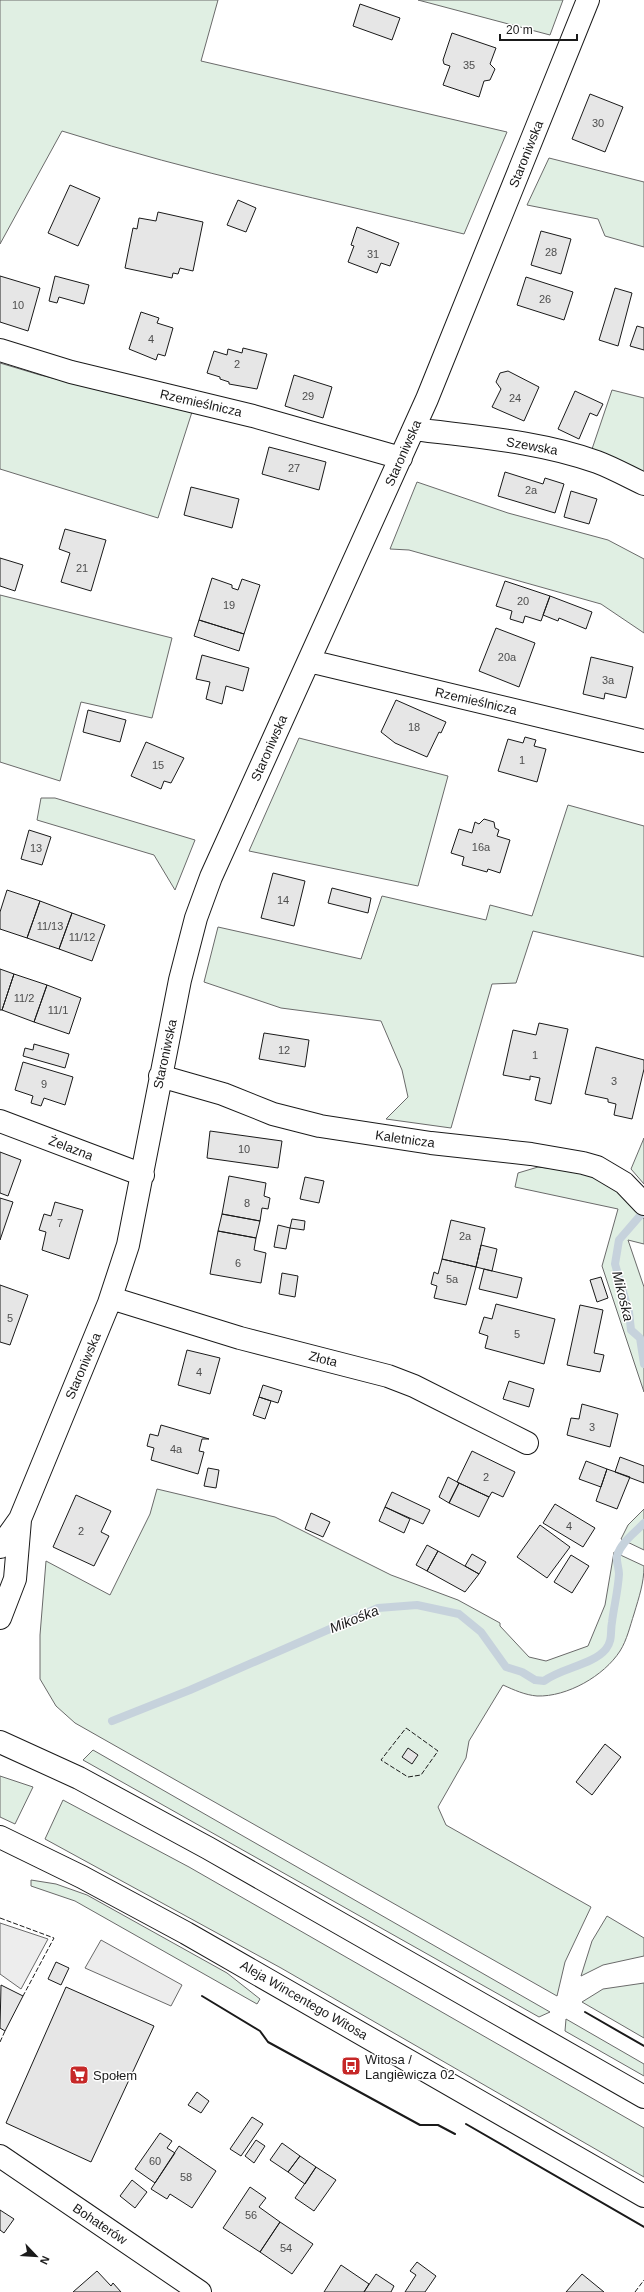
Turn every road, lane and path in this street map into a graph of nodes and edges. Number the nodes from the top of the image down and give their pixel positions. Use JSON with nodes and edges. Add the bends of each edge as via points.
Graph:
{"nodes":[{"id":1,"x":588,"y":0,"type":"edge"},
{"id":2,"x":0,"y":350,"type":"edge"},
{"id":3,"x":414,"y":429,"type":"junction"},
{"id":4,"x":401,"y":458,"type":"junction"},
{"id":5,"x":644,"y":484,"type":"edge"},
{"id":6,"x":309,"y":661,"type":"junction"},
{"id":7,"x":644,"y":741,"type":"edge"},
{"id":8,"x":160,"y":1076,"type":"junction"},
{"id":9,"x":0,"y":1121,"type":"edge"},
{"id":10,"x":143,"y":1175,"type":"junction"},
{"id":11,"x":643,"y":1202,"type":"edge"},
{"id":12,"x":111,"y":1298,"type":"junction"},
{"id":13,"x":527,"y":1443,"type":"dead end"},
{"id":14,"x":20,"y":1519,"type":"junction"},
{"id":15,"x":0,"y":1547,"type":"edge"},
{"id":16,"x":0,"y":1618,"type":"edge"},
{"id":17,"x":0,"y":1742,"type":"edge"},
{"id":18,"x":0,"y":1837,"type":"edge"},
{"id":19,"x":644,"y":2097,"type":"edge"},
{"id":20,"x":0,"y":2156,"type":"edge"},
{"id":21,"x":644,"y":2196,"type":"edge"},
{"id":22,"x":200,"y":2292,"type":"edge"}],
"edges":[{"from":1,"to":3,"type":"street","name":"Staroniwska"},
{"from":2,"to":4,"type":"street","name":"Rzemieślnicza","via":[[71,372],[253,416]]},
{"from":3,"to":4,"type":"street","name":"Staroniwska"},
{"from":3,"to":5,"type":"street","name":"Szewska","via":[[520,443],[567,453],[598,462]]},
{"from":4,"to":6,"type":"street","name":"Staroniwska"},
{"from":6,"to":7,"type":"street","name":"Rzemieślnicza"},
{"from":6,"to":8,"type":"street","name":"Staroniwska","via":[[211,877],[196,918]]},
{"from":8,"to":10,"type":"street","name":"Staroniwska"},
{"from":8,"to":11,"type":"street","name":"Kaletnicza","via":[[223,1094],[273,1114],[320,1126],[431,1143],[538,1155],[597,1167],[624,1184]]},
{"from":9,"to":10,"type":"street","name":"Żelazna"},
{"from":10,"to":12,"type":"street","name":"Staroniwska","via":[[128,1245]]},
{"from":12,"to":13,"type":"street","name":"Złota","via":[[240,1338],[388,1376],[414,1386]]},
{"from":12,"to":14,"type":"street","name":"Staroniwska"},
{"from":14,"to":15,"type":"street","name":"Staroniwska"},
{"from":14,"to":16,"type":"street","name":"Staroniwska","via":[[15,1579]]},
{"from":17,"to":19,"type":"street","via":[[79,1778],[208,1848]]},
{"from":18,"to":21,"type":"street","name":"Aleja Wincentego Witosa","via":[[82,1877],[186,1933]]},
{"from":20,"to":22,"type":"street","name":"Bohaterów"}]}
